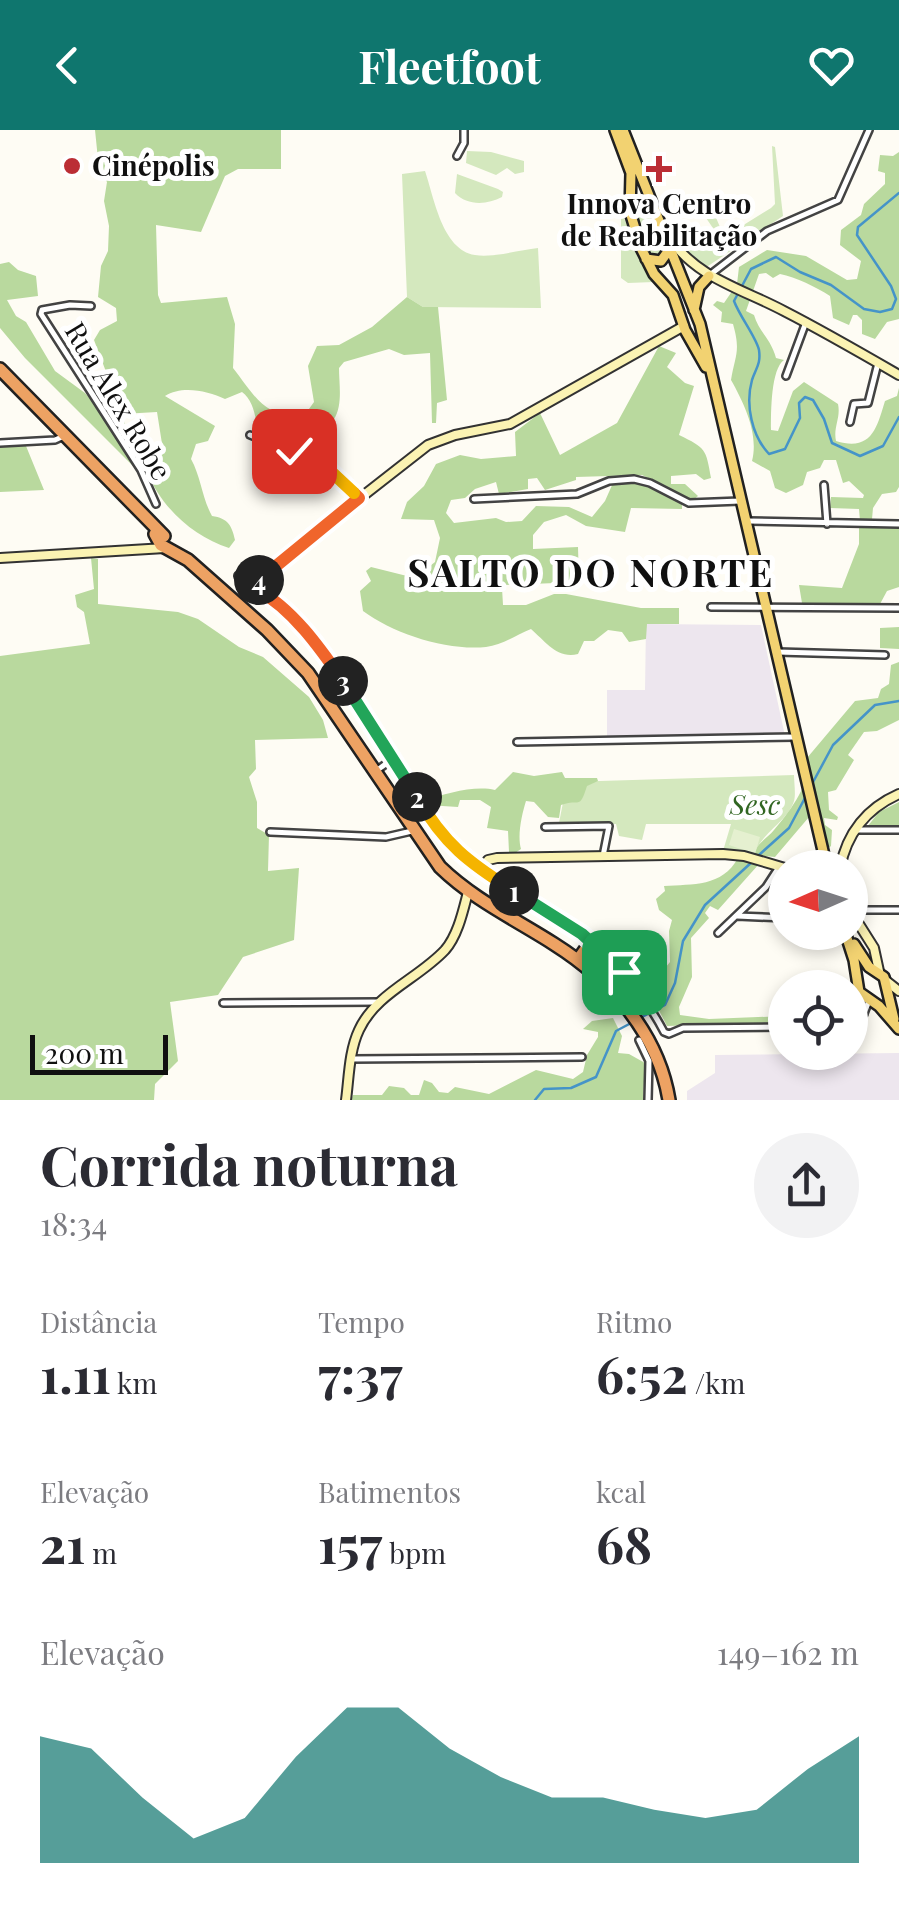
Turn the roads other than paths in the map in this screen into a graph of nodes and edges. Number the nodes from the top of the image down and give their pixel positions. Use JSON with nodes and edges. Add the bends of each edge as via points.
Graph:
{"nodes":[{"id":1,"x":464,"y":130,"type":"edge"},
{"id":2,"x":615,"y":130,"type":"edge"},
{"id":3,"x":624,"y":130,"type":"edge"},
{"id":4,"x":869,"y":130,"type":"edge"},
{"id":5,"x":457,"y":156,"type":"dead end"},
{"id":6,"x":630,"y":200,"type":"junction"},
{"id":7,"x":654,"y":208,"type":"junction"},
{"id":8,"x":658,"y":220,"type":"junction"},
{"id":9,"x":669,"y":250,"type":"junction"},
{"id":10,"x":646,"y":259,"type":"junction"},
{"id":11,"x":709,"y":276,"type":"junction"},
{"id":12,"x":91,"y":306,"type":"dead end"},
{"id":13,"x":696,"y":319,"type":"junction"},
{"id":14,"x":806,"y":322,"type":"junction"},
{"id":15,"x":684,"y":329,"type":"junction"},
{"id":16,"x":878,"y":363,"type":"junction"},
{"id":17,"x":0,"y":369,"type":"edge"},
{"id":18,"x":899,"y":374,"type":"edge"},
{"id":19,"x":786,"y":376,"type":"dead end"},
{"id":20,"x":713,"y":384,"type":"junction"},
{"id":21,"x":850,"y":422,"type":"dead end"},
{"id":22,"x":250,"y":435,"type":"dead end"},
{"id":23,"x":64,"y":436,"type":"junction"},
{"id":24,"x":0,"y":443,"type":"edge"},
{"id":25,"x":824,"y":485,"type":"dead end"},
{"id":26,"x":359,"y":498,"type":"junction"},
{"id":27,"x":474,"y":499,"type":"dead end"},
{"id":28,"x":744,"y":501,"type":"junction"},
{"id":29,"x":156,"y":504,"type":"dead end"},
{"id":30,"x":748,"y":521,"type":"junction"},
{"id":31,"x":827,"y":524,"type":"junction"},
{"id":32,"x":899,"y":524,"type":"edge"},
{"id":33,"x":152,"y":528,"type":"junction"},
{"id":34,"x":144,"y":548,"type":"junction"},
{"id":35,"x":166,"y":548,"type":"junction"},
{"id":36,"x":0,"y":558,"type":"edge"},
{"id":37,"x":188,"y":560,"type":"junction"},
{"id":38,"x":263,"y":574,"type":"junction"},
{"id":39,"x":239,"y":576,"type":"dead end"},
{"id":40,"x":256,"y":589,"type":"joint"},
{"id":41,"x":711,"y":607,"type":"dead end"},
{"id":42,"x":768,"y":607,"type":"junction"},
{"id":43,"x":899,"y":608,"type":"edge"},
{"id":44,"x":778,"y":652,"type":"junction"},
{"id":45,"x":885,"y":655,"type":"dead end"},
{"id":46,"x":798,"y":737,"type":"junction"},
{"id":47,"x":517,"y":742,"type":"dead end"},
{"id":48,"x":394,"y":758,"type":"junction"},
{"id":49,"x":375,"y":771,"type":"junction"},
{"id":50,"x":899,"y":794,"type":"edge"},
{"id":51,"x":545,"y":827,"type":"dead end"},
{"id":52,"x":856,"y":830,"type":"junction"},
{"id":53,"x":899,"y":830,"type":"edge"},
{"id":54,"x":413,"y":831,"type":"junction"},
{"id":55,"x":270,"y":832,"type":"dead end"},
{"id":56,"x":823,"y":850,"type":"edge"},
{"id":57,"x":848,"y":850,"type":"edge"},
{"id":58,"x":603,"y":856,"type":"junction"},
{"id":59,"x":768,"y":863,"type":"edge"},
{"id":60,"x":480,"y":870,"type":"junction"},
{"id":61,"x":768,"y":884,"type":"edge"},
{"id":62,"x":468,"y":892,"type":"junction"},
{"id":63,"x":868,"y":910,"type":"edge"},
{"id":64,"x":899,"y":910,"type":"edge"},
{"id":65,"x":737,"y":916,"type":"junction"},
{"id":66,"x":768,"y":917,"type":"edge"},
{"id":67,"x":718,"y":932,"type":"dead end"},
{"id":68,"x":868,"y":940,"type":"edge"},
{"id":69,"x":590,"y":943,"type":"junction"},
{"id":70,"x":860,"y":950,"type":"edge"},
{"id":71,"x":578,"y":960,"type":"junction"},
{"id":72,"x":883,"y":980,"type":"edge"},
{"id":73,"x":868,"y":997,"type":"edge"},
{"id":74,"x":868,"y":998,"type":"edge"},
{"id":75,"x":380,"y":1002,"type":"junction"},
{"id":76,"x":223,"y":1003,"type":"dead end"},
{"id":77,"x":897,"y":1025,"type":"edge"},
{"id":78,"x":768,"y":1027,"type":"edge"},
{"id":79,"x":641,"y":1035,"type":"junction"},
{"id":80,"x":582,"y":1057,"type":"dead end"},
{"id":81,"x":352,"y":1058,"type":"junction"},
{"id":82,"x":346,"y":1100,"type":"edge"},
{"id":83,"x":648,"y":1100,"type":"edge"},
{"id":84,"x":670,"y":1100,"type":"edge"}],
"edges":[{"from":1,"to":5,"type":"street"},
{"from":2,"to":6,"type":"main road","via":[[631,173]]},
{"from":3,"to":7,"type":"main road"},
{"from":4,"to":11,"type":"street","via":[[838,200],[767,230]]},
{"from":6,"to":7,"type":"main road"},
{"from":6,"to":10,"type":"main road"},
{"from":7,"to":8,"type":"main road"},
{"from":8,"to":9,"type":"main road"},
{"from":8,"to":11,"type":"street"},
{"from":9,"to":10,"type":"main road","via":[[661,261]]},
{"from":9,"to":13,"type":"main road"},
{"from":10,"to":15,"type":"main road","via":[[673,295]]},
{"from":11,"to":13,"type":"main road","via":[[699,287]]},
{"from":11,"to":14,"type":"street"},
{"from":12,"to":29,"type":"street","name":"Rua Alex Robe","via":[[70,304],[41,314]]},
{"from":13,"to":15,"type":"main road","via":[[697,333]]},
{"from":13,"to":20,"type":"main road"},
{"from":14,"to":16,"type":"street"},
{"from":14,"to":19,"type":"street"},
{"from":15,"to":20,"type":"main road"},
{"from":15,"to":26,"type":"street","via":[[510,424],[428,445]]},
{"from":16,"to":18,"type":"street"},
{"from":16,"to":21,"type":"street","via":[[868,403],[854,404]]},
{"from":17,"to":23,"type":"highway"},
{"from":20,"to":28,"type":"main road"},
{"from":22,"to":26,"type":"street","via":[[324,465]]},
{"from":23,"to":24,"type":"street"},
{"from":23,"to":33,"type":"highway"},
{"from":25,"to":31,"type":"street"},
{"from":26,"to":38,"type":"street"},
{"from":27,"to":28,"type":"street","via":[[577,494],[634,479],[689,504]]},
{"from":28,"to":30,"type":"main road"},
{"from":30,"to":31,"type":"street"},
{"from":30,"to":42,"type":"main road"},
{"from":31,"to":32,"type":"street"},
{"from":33,"to":34,"type":"street"},
{"from":33,"to":35,"type":"highway"},
{"from":33,"to":37,"type":"highway"},
{"from":34,"to":35,"type":"street"},
{"from":34,"to":36,"type":"street"},
{"from":35,"to":37,"type":"highway"},
{"from":37,"to":49,"type":"highway","via":[[308,673]]},
{"from":38,"to":39,"type":"street"},
{"from":38,"to":40,"type":"street"},
{"from":40,"to":48,"type":"street","via":[[299,625]]},
{"from":41,"to":42,"type":"street"},
{"from":42,"to":43,"type":"street"},
{"from":42,"to":44,"type":"main road"},
{"from":44,"to":45,"type":"street"},
{"from":44,"to":46,"type":"main road"},
{"from":46,"to":47,"type":"street"},
{"from":46,"to":56,"type":"main road"},
{"from":48,"to":49,"type":"street"},
{"from":48,"to":60,"type":"street","via":[[437,830]]},
{"from":49,"to":54,"type":"highway"},
{"from":50,"to":52,"type":"street","via":[[874,806]]},
{"from":51,"to":58,"type":"street","via":[[609,826]]},
{"from":52,"to":53,"type":"street"},
{"from":52,"to":57,"type":"street"},
{"from":54,"to":55,"type":"street"},
{"from":54,"to":62,"type":"highway"},
{"from":58,"to":59,"type":"street","via":[[744,856]]},
{"from":58,"to":60,"type":"street","via":[[497,858]]},
{"from":60,"to":69,"type":"street"},
{"from":61,"to":65,"type":"street"},
{"from":62,"to":71,"type":"highway"},
{"from":62,"to":75,"type":"street","via":[[444,950]]},
{"from":63,"to":64,"type":"street"},
{"from":65,"to":66,"type":"street"},
{"from":65,"to":67,"type":"street"},
{"from":68,"to":72,"type":"street"},
{"from":69,"to":71,"type":"highway"},
{"from":69,"to":78,"type":"street","via":[[624,972],[669,1034],[682,1028]]},
{"from":70,"to":72,"type":"main road"},
{"from":71,"to":79,"type":"highway","via":[[601,978]]},
{"from":72,"to":73,"type":"main road","via":[[877,998]]},
{"from":72,"to":77,"type":"main road"},
{"from":74,"to":77,"type":"main road"},
{"from":75,"to":76,"type":"street"},
{"from":75,"to":81,"type":"street","via":[[358,1032]]},
{"from":79,"to":83,"type":"street","via":[[649,1061]]},
{"from":79,"to":84,"type":"highway","via":[[658,1059]]},
{"from":80,"to":81,"type":"street"},
{"from":81,"to":82,"type":"street"}]}
